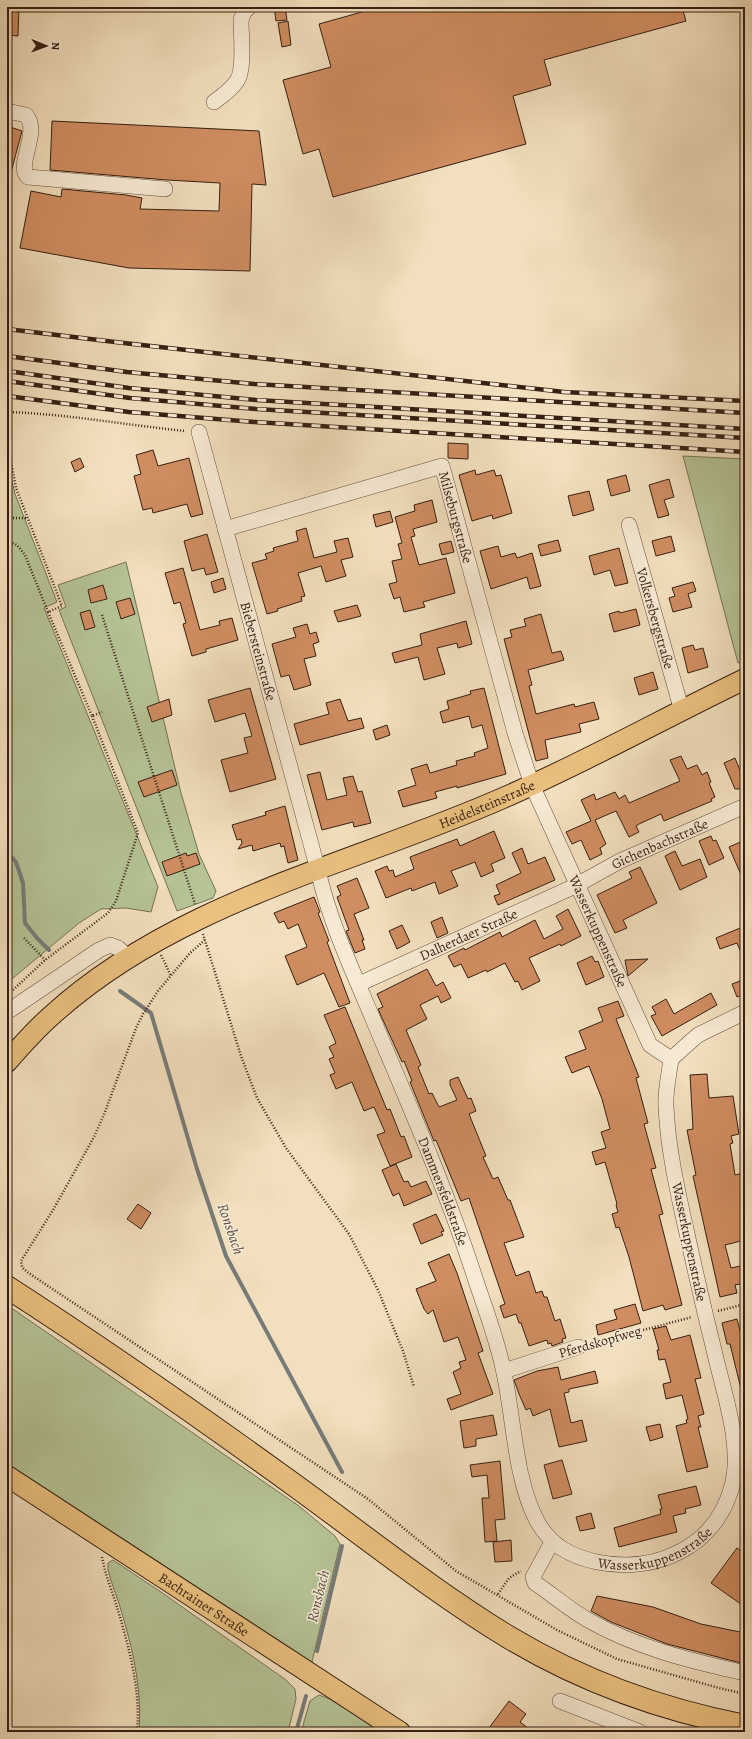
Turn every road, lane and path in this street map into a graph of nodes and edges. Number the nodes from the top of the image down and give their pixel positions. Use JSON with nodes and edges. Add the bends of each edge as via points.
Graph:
{"nodes":[{"id":1,"x":249,"y":7,"type":"edge"},
{"id":2,"x":214,"y":102,"type":"dead end"},
{"id":3,"x":7,"y":111,"type":"edge"},
{"id":4,"x":165,"y":189,"type":"dead end"},
{"id":5,"x":7,"y":412,"type":"edge"},
{"id":6,"x":200,"y":432,"type":"joint"},
{"id":7,"x":7,"y":442,"type":"edge"},
{"id":8,"x":7,"y":518,"type":"edge"},
{"id":9,"x":28,"y":518,"type":"junction"},
{"id":10,"x":629,"y":525,"type":"dead end"},
{"id":11,"x":225,"y":529,"type":"junction"},
{"id":12,"x":7,"y":540,"type":"edge"},
{"id":13,"x":48,"y":612,"type":"junction"},
{"id":14,"x":102,"y":615,"type":"dead end"},
{"id":15,"x":745,"y":679,"type":"edge"},
{"id":16,"x":682,"y":711,"type":"junction"},
{"id":17,"x":102,"y":712,"type":"dead end"},
{"id":18,"x":92,"y":716,"type":"junction"},
{"id":19,"x":532,"y":785,"type":"junction"},
{"id":20,"x":745,"y":806,"type":"edge"},
{"id":21,"x":318,"y":870,"type":"junction"},
{"id":22,"x":577,"y":885,"type":"junction"},
{"id":23,"x":198,"y":920,"type":"junction"},
{"id":24,"x":24,"y":938,"type":"dead end"},
{"id":25,"x":160,"y":955,"type":"dead end"},
{"id":26,"x":129,"y":958,"type":"junction"},
{"id":27,"x":45,"y":960,"type":"junction"},
{"id":28,"x":171,"y":976,"type":"junction"},
{"id":29,"x":359,"y":984,"type":"junction"},
{"id":30,"x":12,"y":990,"type":"dead end"},
{"id":31,"x":7,"y":1010,"type":"edge"},
{"id":32,"x":745,"y":1012,"type":"edge"},
{"id":33,"x":671,"y":1059,"type":"junction"},
{"id":34,"x":7,"y":1062,"type":"edge"},
{"id":35,"x":7,"y":1287,"type":"edge"},
{"id":36,"x":745,"y":1304,"type":"edge"},
{"id":37,"x":713,"y":1312,"type":"dead end"},
{"id":38,"x":696,"y":1316,"type":"dead end"},
{"id":39,"x":578,"y":1347,"type":"joint"},
{"id":40,"x":504,"y":1371,"type":"junction"},
{"id":41,"x":414,"y":1388,"type":"dead end"},
{"id":42,"x":7,"y":1476,"type":"edge"},
{"id":43,"x":739,"y":1485,"type":"edge"},
{"id":44,"x":538,"y":1522,"type":"joint"},
{"id":45,"x":100,"y":1537,"type":"junction"},
{"id":46,"x":552,"y":1542,"type":"junction"},
{"id":47,"x":522,"y":1570,"type":"dead end"},
{"id":48,"x":498,"y":1594,"type":"junction"},
{"id":49,"x":745,"y":1673,"type":"edge"},
{"id":50,"x":745,"y":1694,"type":"edge"},
{"id":51,"x":560,"y":1702,"type":"dead end"},
{"id":52,"x":745,"y":1726,"type":"edge"},
{"id":53,"x":136,"y":1732,"type":"edge"},
{"id":54,"x":400,"y":1732,"type":"edge"},
{"id":55,"x":640,"y":1732,"type":"edge"}],
"edges":[{"from":1,"to":2,"type":"street","via":[[241,20],[238,79]]},
{"from":3,"to":4,"type":"street","via":[[26,115],[31,124],[24,169],[28,177]]},
{"from":5,"to":6,"type":"path","via":[[71,416]]},
{"from":6,"to":11,"type":"street","name":"Biebersteinstraße"},
{"from":7,"to":9,"type":"path","via":[[16,488]]},
{"from":8,"to":9,"type":"path"},
{"from":9,"to":13,"type":"path","via":[[62,606]]},
{"from":10,"to":16,"type":"street","name":"Volkersbergstraße"},
{"from":11,"to":19,"type":"street","name":"Milseburgstraße","via":[[442,466],[515,733]]},
{"from":11,"to":21,"type":"street","name":"Biebersteinstraße"},
{"from":12,"to":13,"type":"path","via":[[17,545],[25,555]]},
{"from":13,"to":18,"type":"path"},
{"from":14,"to":23,"type":"path","via":[[194,898]]},
{"from":15,"to":16,"type":"main road","name":"Heidelsteinstraße"},
{"from":16,"to":19,"type":"main road","name":"Heidelsteinstraße","via":[[586,761]]},
{"from":17,"to":18,"type":"path"},
{"from":18,"to":27,"type":"path","via":[[138,833],[116,901],[108,913]]},
{"from":19,"to":21,"type":"main road","name":"Heidelsteinstraße"},
{"from":19,"to":22,"type":"street","name":"Wasserkuppenstraße"},
{"from":20,"to":22,"type":"street","name":"Gichenbachstraße","via":[[620,861]]},
{"from":21,"to":23,"type":"main road","name":"Heidelsteinstraße"},
{"from":21,"to":29,"type":"street","name":"Dammersfeldstraße","via":[[323,894]]},
{"from":22,"to":29,"type":"street","name":"Dalherdaer Straße"},
{"from":22,"to":33,"type":"street","name":"Wasserkuppenstraße","via":[[650,1045]]},
{"from":23,"to":26,"type":"main road","name":"Heidelsteinstraße"},
{"from":24,"to":27,"type":"path"},
{"from":25,"to":28,"type":"path"},
{"from":26,"to":31,"type":"street","via":[[118,948],[110,945]]},
{"from":26,"to":34,"type":"main road","name":"Heidelsteinstraße","via":[[92,983],[51,1016]]},
{"from":27,"to":30,"type":"path"},
{"from":28,"to":41,"type":"path","via":[[204,940],[257,1098],[286,1148],[349,1234],[378,1290],[403,1351]]},
{"from":28,"to":48,"type":"path","via":[[143,1014],[94,1137],[53,1210],[25,1253],[21,1261],[22,1267],[368,1499],[456,1571]]},
{"from":29,"to":40,"type":"street","name":"Dammersfeldstraße","via":[[435,1166],[476,1279]]},
{"from":32,"to":33,"type":"street","via":[[698,1035]]},
{"from":33,"to":43,"type":"street","name":"Wasserkuppenstraße","via":[[666,1104],[673,1170],[733,1430]]},
{"from":35,"to":52,"type":"highway","via":[[216,1428],[446,1595],[511,1638],[583,1676],[621,1692],[689,1714]]},
{"from":36,"to":37,"type":"path"},
{"from":38,"to":39,"type":"path","name":"Pferdskopfweg"},
{"from":39,"to":40,"type":"street","name":"Pferdskopfweg"},
{"from":40,"to":44,"type":"street","name":"Dammersfeldstraße","via":[[525,1492]]},
{"from":42,"to":45,"type":"main road","name":"Bachrainer Straße"},
{"from":43,"to":46,"type":"street","name":"Wasserkuppenstraße","via":[[703,1536],[682,1551],[659,1561],[636,1566],[612,1565],[585,1559]]},
{"from":44,"to":46,"type":"street","name":"Wasserkuppenstraße"},
{"from":45,"to":53,"type":"path","via":[[102,1560],[121,1619],[134,1676],[138,1711]]},
{"from":45,"to":54,"type":"main road","name":"Bachrainer Straße"},
{"from":46,"to":49,"type":"street","via":[[533,1577],[535,1583],[588,1620],[636,1643],[696,1662]]},
{"from":47,"to":48,"type":"path","via":[[509,1578]]},
{"from":48,"to":50,"type":"path","via":[[557,1630],[617,1659]]},
{"from":51,"to":55,"type":"street"}]}
